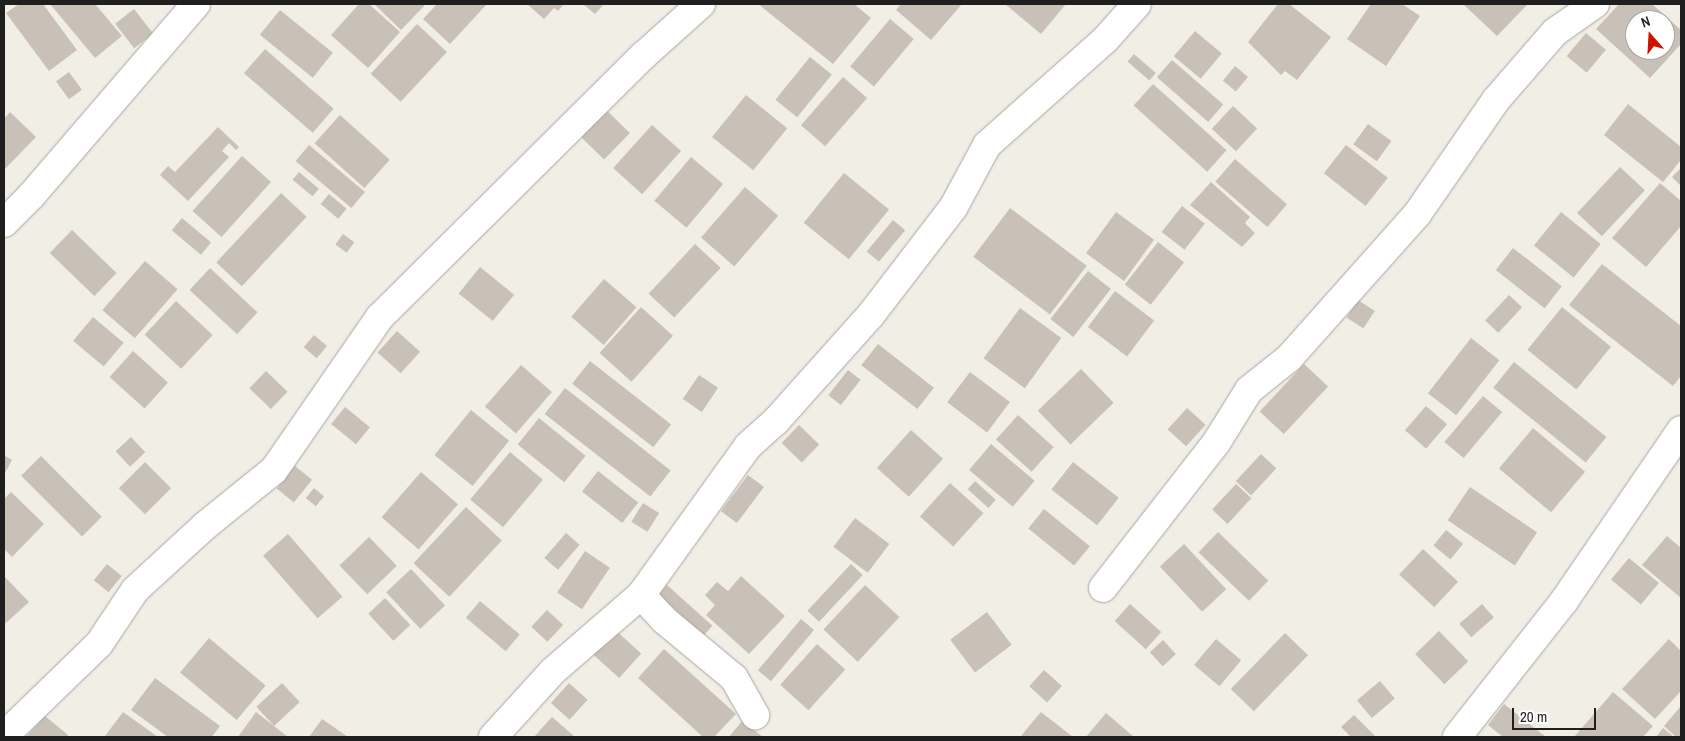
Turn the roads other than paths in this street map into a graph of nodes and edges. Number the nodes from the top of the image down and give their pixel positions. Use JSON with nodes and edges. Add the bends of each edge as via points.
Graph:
{"nodes":[{"id":1,"x":196,"y":4,"type":"edge"},
{"id":2,"x":701,"y":4,"type":"edge"},
{"id":3,"x":1137,"y":4,"type":"edge"},
{"id":4,"x":1595,"y":4,"type":"edge"},
{"id":5,"x":4,"y":223,"type":"edge"},
{"id":6,"x":1681,"y":430,"type":"edge"},
{"id":7,"x":1103,"y":588,"type":"dead end"},
{"id":8,"x":641,"y":595,"type":"junction"},
{"id":9,"x":755,"y":714,"type":"dead end"},
{"id":10,"x":5,"y":732,"type":"edge"},
{"id":11,"x":493,"y":737,"type":"edge"},
{"id":12,"x":1458,"y":737,"type":"edge"}],
"edges":[{"from":1,"to":5,"type":"street","via":[[32,196]]},
{"from":2,"to":10,"type":"street","via":[[643,56],[380,317],[274,470],[206,525],[135,590],[99,644]]},
{"from":3,"to":8,"type":"street","via":[[1105,40],[987,145],[952,208],[870,316],[776,421],[748,446]]},
{"from":4,"to":7,"type":"street","via":[[1555,32],[1496,100],[1418,213],[1288,358],[1249,390],[1216,444]]},
{"from":6,"to":12,"type":"street","via":[[1564,601]]},
{"from":8,"to":9,"type":"street","via":[[663,619],[734,678]]},
{"from":8,"to":11,"type":"street","via":[[553,671]]}]}
